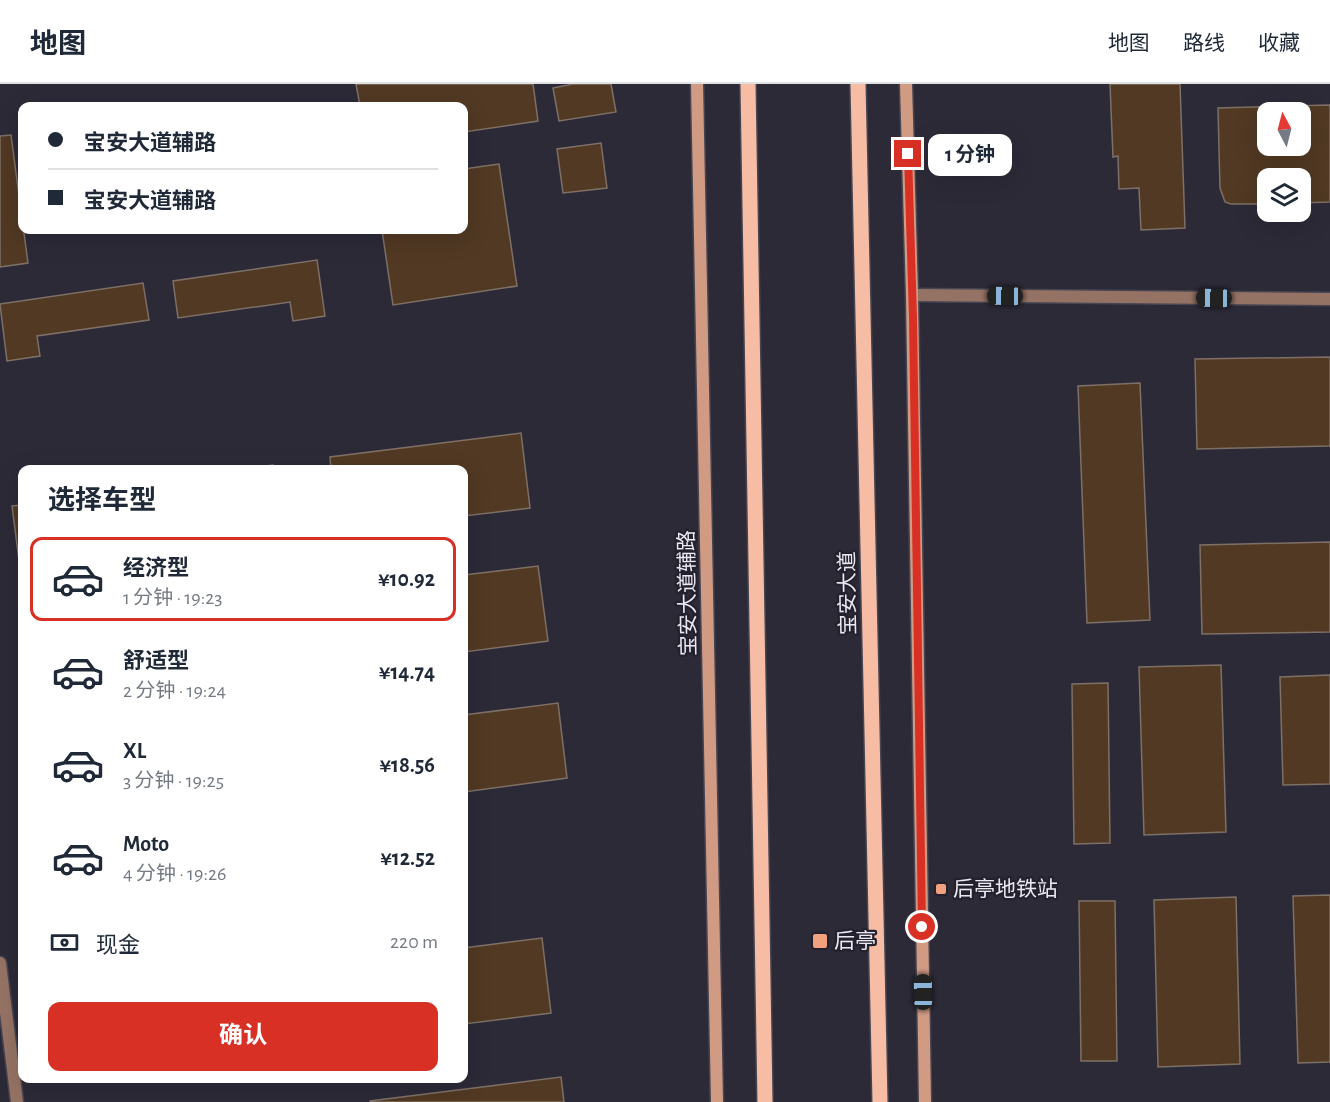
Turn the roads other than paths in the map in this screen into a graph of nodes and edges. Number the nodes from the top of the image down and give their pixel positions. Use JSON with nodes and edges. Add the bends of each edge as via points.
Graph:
{"nodes":[{"id":1,"x":697,"y":84,"type":"edge"},
{"id":2,"x":748,"y":84,"type":"edge"},
{"id":3,"x":858,"y":84,"type":"edge"},
{"id":4,"x":906,"y":84,"type":"edge"},
{"id":5,"x":912,"y":295,"type":"junction"},
{"id":6,"x":1330,"y":299,"type":"edge"},
{"id":7,"x":0,"y":963,"type":"edge"},
{"id":8,"x":17,"y":1102,"type":"edge"},
{"id":9,"x":717,"y":1102,"type":"edge"},
{"id":10,"x":765,"y":1102,"type":"edge"},
{"id":11,"x":880,"y":1102,"type":"edge"},
{"id":12,"x":925,"y":1102,"type":"edge"}],
"edges":[{"from":1,"to":9,"type":"main road","name":"宝安大道辅路"},
{"from":2,"to":10,"type":"main road"},
{"from":3,"to":11,"type":"main road","name":"宝安大道"},
{"from":4,"to":5,"type":"main road"},
{"from":5,"to":6,"type":"street"},
{"from":5,"to":12,"type":"main road"},
{"from":7,"to":8,"type":"street"}]}
